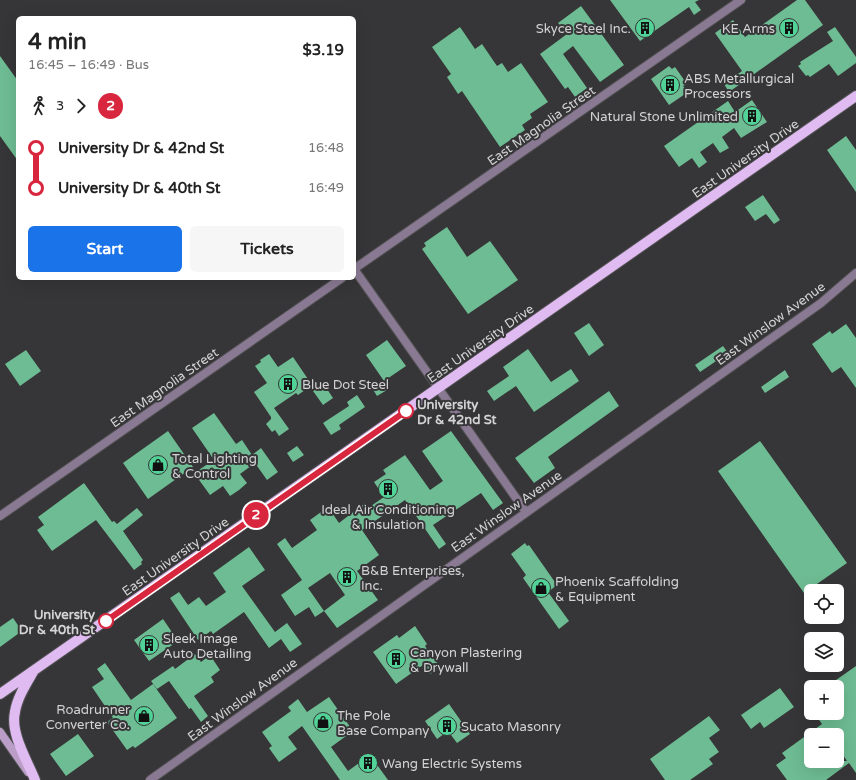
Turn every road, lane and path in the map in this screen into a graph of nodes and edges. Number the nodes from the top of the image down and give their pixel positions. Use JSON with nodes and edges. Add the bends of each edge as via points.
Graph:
{"nodes":[{"id":1,"x":741,"y":0,"type":"edge"},
{"id":2,"x":856,"y":96,"type":"edge"},
{"id":3,"x":356,"y":268,"type":"edge"},
{"id":4,"x":356,"y":272,"type":"edge"},
{"id":5,"x":856,"y":273,"type":"edge"},
{"id":6,"x":339,"y":280,"type":"edge"},
{"id":7,"x":438,"y":388,"type":"junction"},
{"id":8,"x":526,"y":512,"type":"junction"},
{"id":9,"x":0,"y":516,"type":"edge"},
{"id":10,"x":34,"y":670,"type":"junction"},
{"id":11,"x":0,"y":694,"type":"edge"},
{"id":12,"x":0,"y":732,"type":"edge"},
{"id":13,"x":34,"y":780,"type":"edge"},
{"id":14,"x":150,"y":780,"type":"edge"}],
"edges":[{"from":1,"to":3,"type":"street","name":"East Magnolia Street"},
{"from":2,"to":7,"type":"main road","name":"East University Drive"},
{"from":4,"to":7,"type":"street"},
{"from":5,"to":8,"type":"street","name":"East Winslow Avenue","via":[[821,302]]},
{"from":6,"to":9,"type":"street","name":"East Magnolia Street"},
{"from":7,"to":8,"type":"street"},
{"from":7,"to":10,"type":"main road","name":"East University Drive"},
{"from":8,"to":14,"type":"street","name":"East Winslow Avenue"},
{"from":10,"to":11,"type":"main road","name":"East University Drive"},
{"from":10,"to":13,"type":"main road","via":[[14,712],[14,722]]},
{"from":12,"to":13,"type":"main road"}]}
